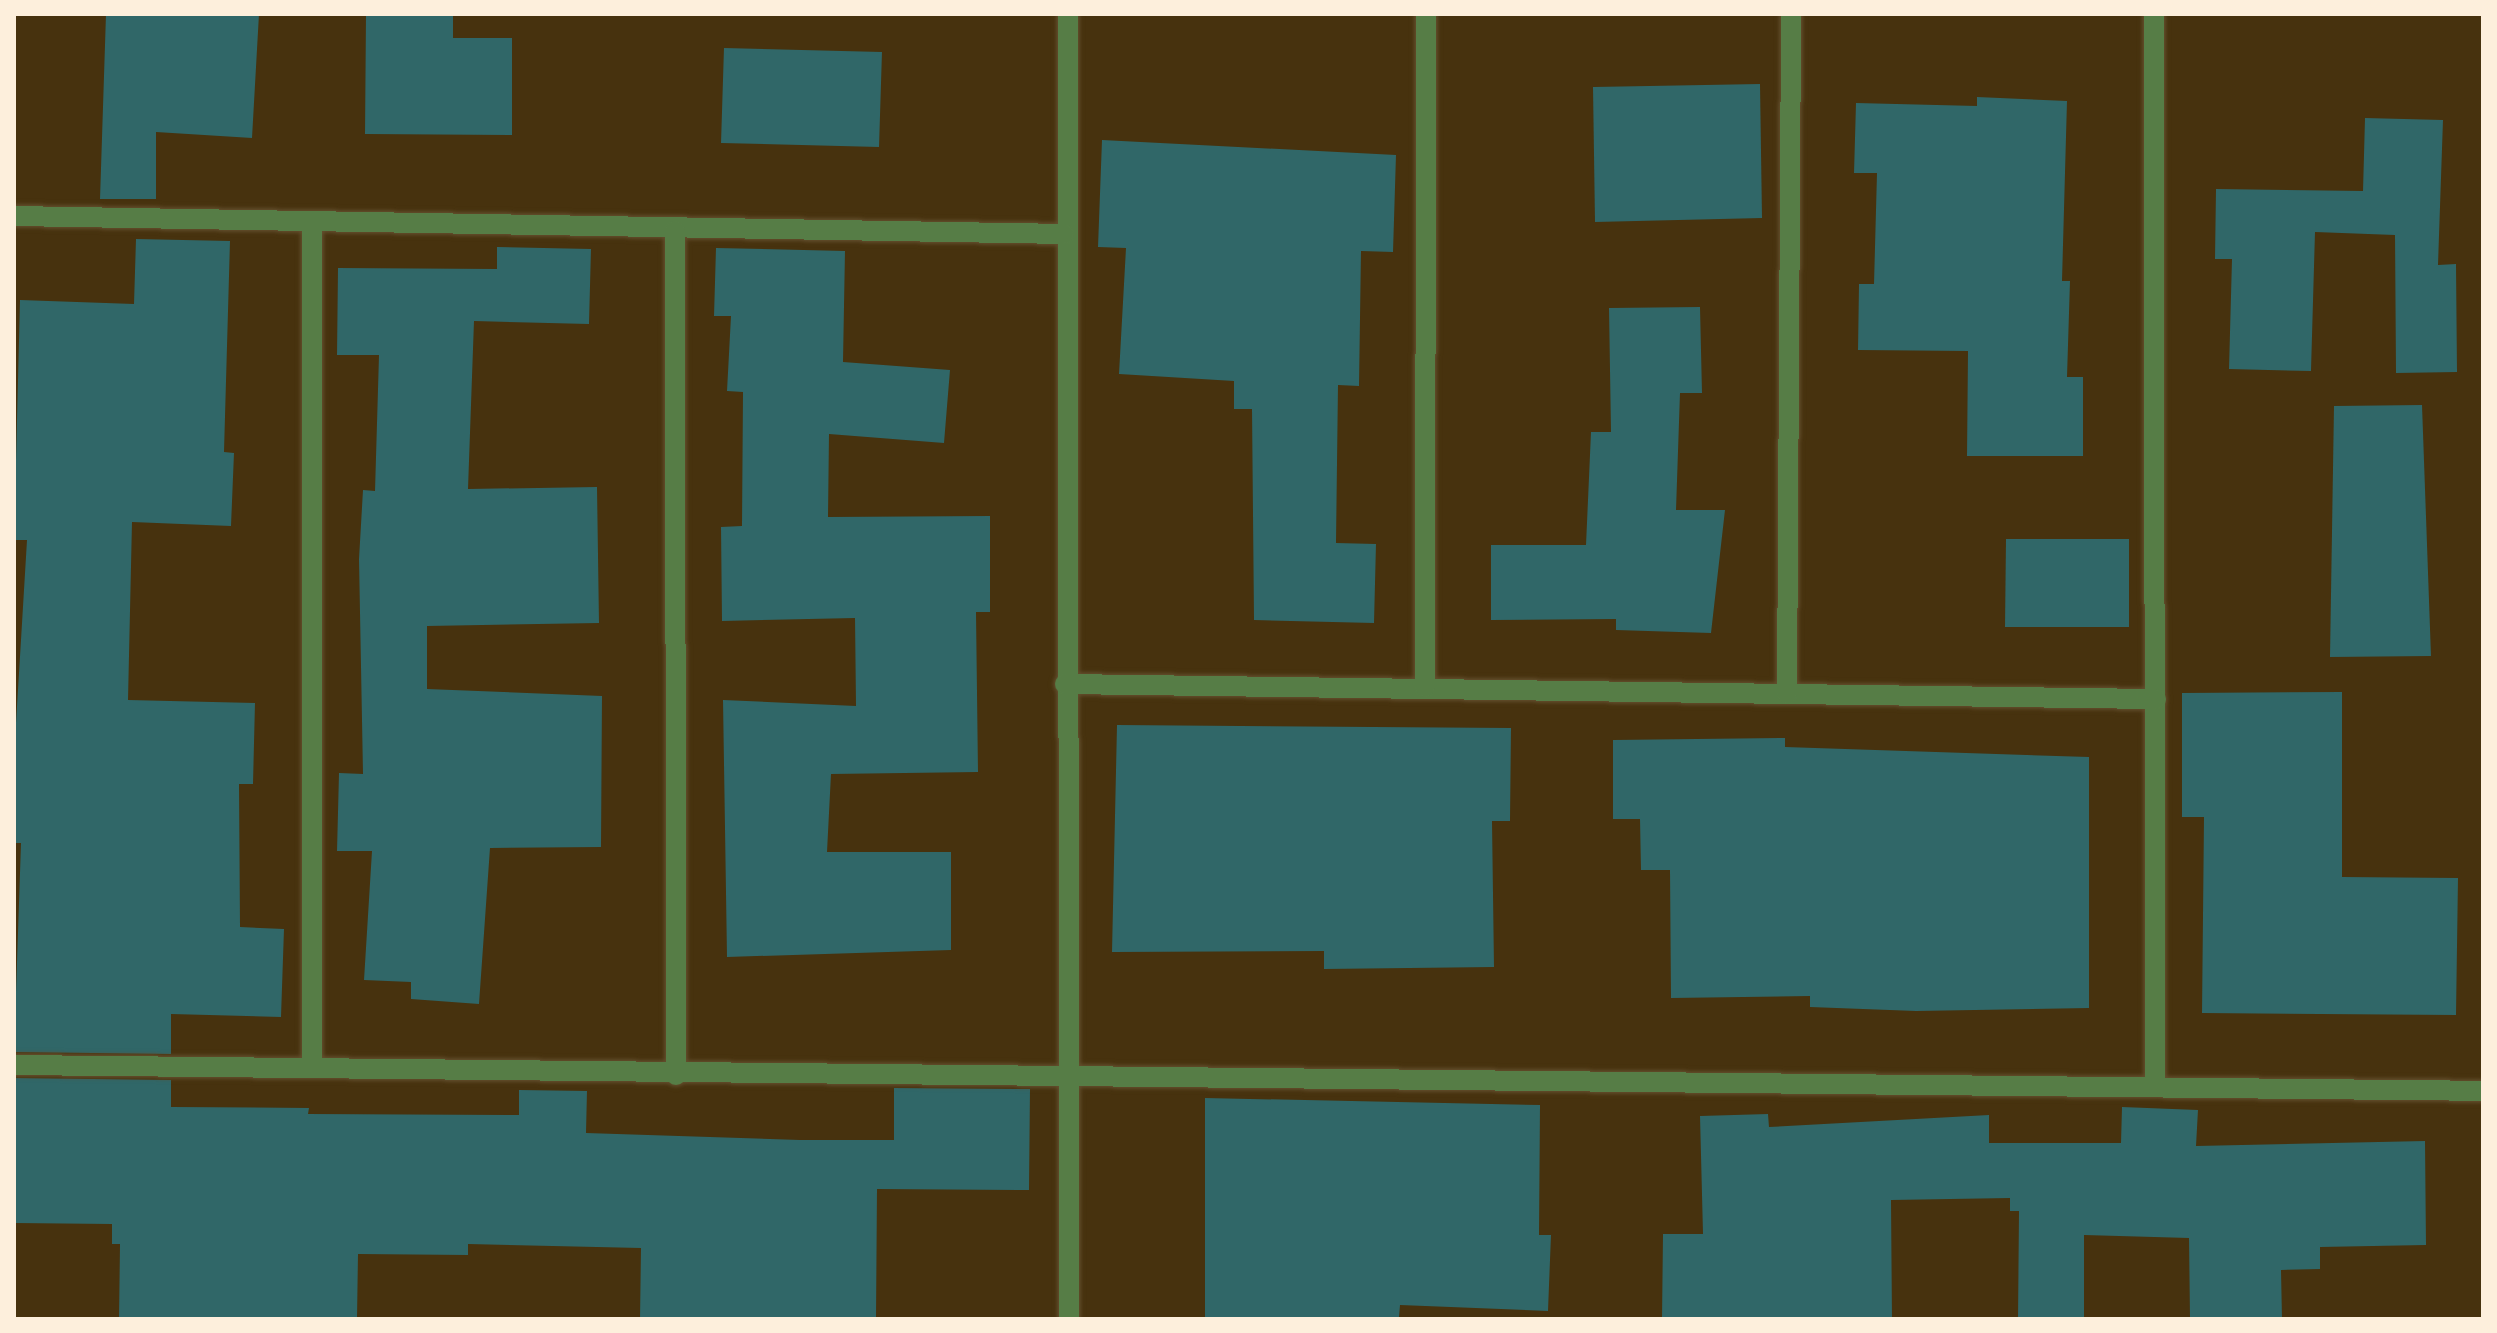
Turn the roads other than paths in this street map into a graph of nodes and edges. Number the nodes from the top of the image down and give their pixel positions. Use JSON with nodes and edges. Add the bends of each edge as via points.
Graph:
{"nodes":[{"id":1,"x":1068,"y":14,"type":"edge"},
{"id":2,"x":1426,"y":14,"type":"edge"},
{"id":3,"x":1791,"y":14,"type":"edge"},
{"id":4,"x":2154,"y":14,"type":"edge"},
{"id":5,"x":14,"y":216,"type":"edge"},
{"id":6,"x":312,"y":222,"type":"junction"},
{"id":7,"x":675,"y":231,"type":"junction"},
{"id":8,"x":1064,"y":234,"type":"junction"},
{"id":9,"x":1065,"y":684,"type":"junction"},
{"id":10,"x":1425,"y":687,"type":"junction"},
{"id":11,"x":1787,"y":694,"type":"junction"},
{"id":12,"x":2156,"y":699,"type":"junction"},
{"id":13,"x":14,"y":1065,"type":"edge"},
{"id":14,"x":312,"y":1067,"type":"junction"},
{"id":15,"x":1070,"y":1074,"type":"junction"},
{"id":16,"x":676,"y":1075,"type":"junction"},
{"id":17,"x":2155,"y":1086,"type":"junction"},
{"id":18,"x":2483,"y":1091,"type":"edge"},
{"id":19,"x":1069,"y":1319,"type":"edge"}],
"edges":[{"from":1,"to":8,"type":"street"},
{"from":2,"to":10,"type":"street"},
{"from":3,"to":11,"type":"street"},
{"from":4,"to":12,"type":"street"},
{"from":5,"to":6,"type":"street"},
{"from":6,"to":7,"type":"street"},
{"from":6,"to":14,"type":"street"},
{"from":7,"to":8,"type":"street"},
{"from":7,"to":16,"type":"street"},
{"from":8,"to":9,"type":"street"},
{"from":9,"to":10,"type":"street"},
{"from":9,"to":15,"type":"street"},
{"from":10,"to":11,"type":"street"},
{"from":11,"to":12,"type":"street"},
{"from":12,"to":17,"type":"street"},
{"from":13,"to":14,"type":"street"},
{"from":14,"to":16,"type":"street"},
{"from":15,"to":16,"type":"street"},
{"from":15,"to":17,"type":"street"},
{"from":15,"to":19,"type":"street"},
{"from":17,"to":18,"type":"street"}]}
